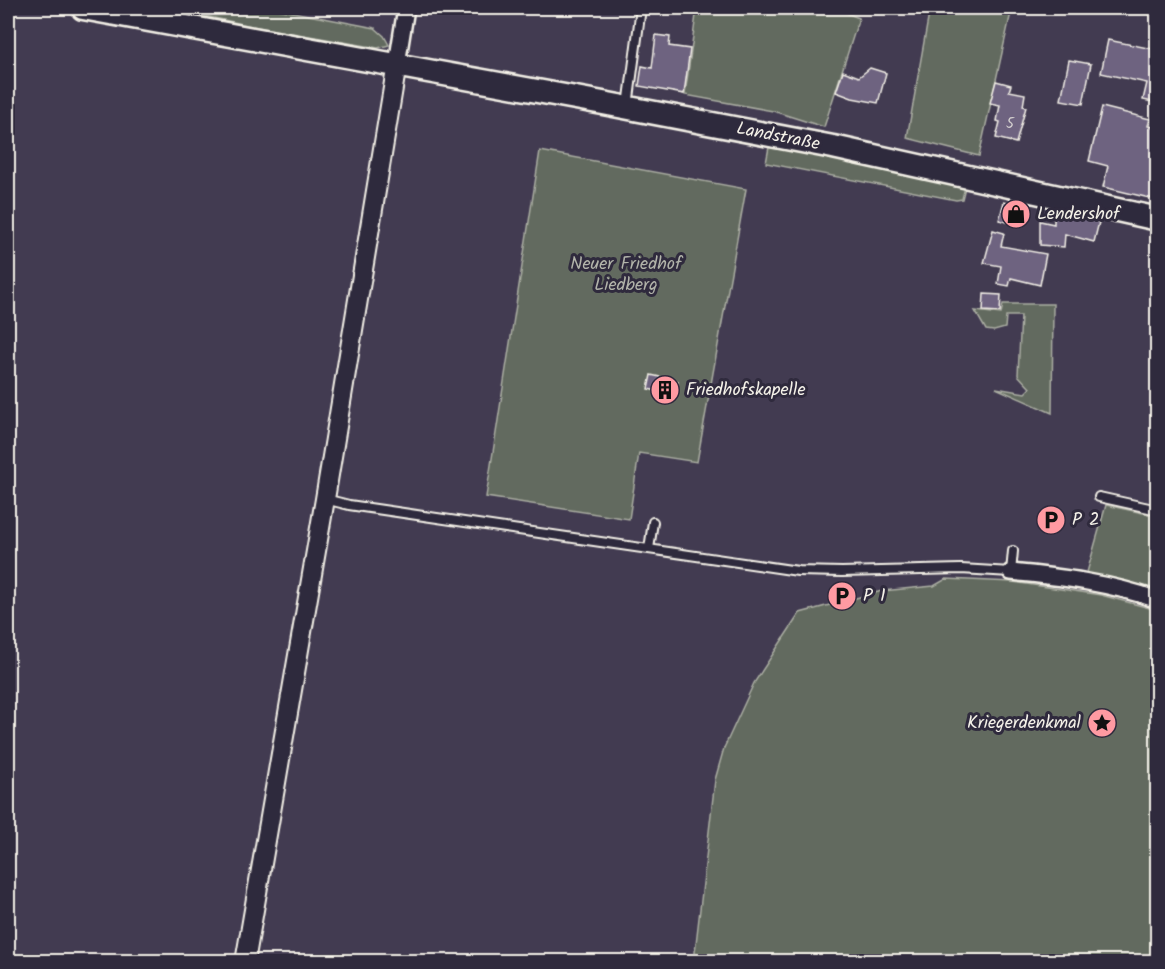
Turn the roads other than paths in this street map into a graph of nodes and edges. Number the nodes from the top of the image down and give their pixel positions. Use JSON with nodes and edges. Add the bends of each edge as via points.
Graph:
{"nodes":[{"id":1,"x":83,"y":8,"type":"edge"},
{"id":2,"x":406,"y":8,"type":"edge"},
{"id":3,"x":641,"y":8,"type":"edge"},
{"id":4,"x":397,"y":64,"type":"junction"},
{"id":5,"x":628,"y":108,"type":"junction"},
{"id":6,"x":1158,"y":219,"type":"edge"},
{"id":7,"x":1099,"y":497,"type":"dead end"},
{"id":8,"x":325,"y":499,"type":"junction"},
{"id":9,"x":1158,"y":510,"type":"edge"},
{"id":10,"x":653,"y":522,"type":"dead end"},
{"id":11,"x":649,"y":549,"type":"junction"},
{"id":12,"x":1013,"y":551,"type":"dead end"},
{"id":13,"x":1011,"y":572,"type":"junction"},
{"id":14,"x":1158,"y":600,"type":"edge"},
{"id":15,"x":244,"y":962,"type":"edge"}],
"edges":[{"from":1,"to":4,"type":"main road","name":"Landstraße"},
{"from":2,"to":4,"type":"street"},
{"from":3,"to":5,"type":"lane"},
{"from":4,"to":5,"type":"main road","name":"Landstraße"},
{"from":4,"to":8,"type":"street"},
{"from":5,"to":6,"type":"main road","name":"Landstraße","via":[[833,147]]},
{"from":7,"to":9,"type":"lane"},
{"from":8,"to":11,"type":"lane"},
{"from":8,"to":15,"type":"street"},
{"from":10,"to":11,"type":"lane"},
{"from":11,"to":13,"type":"lane","via":[[817,572]]},
{"from":12,"to":13,"type":"lane"},
{"from":13,"to":14,"type":"street","via":[[1083,580]]}]}
